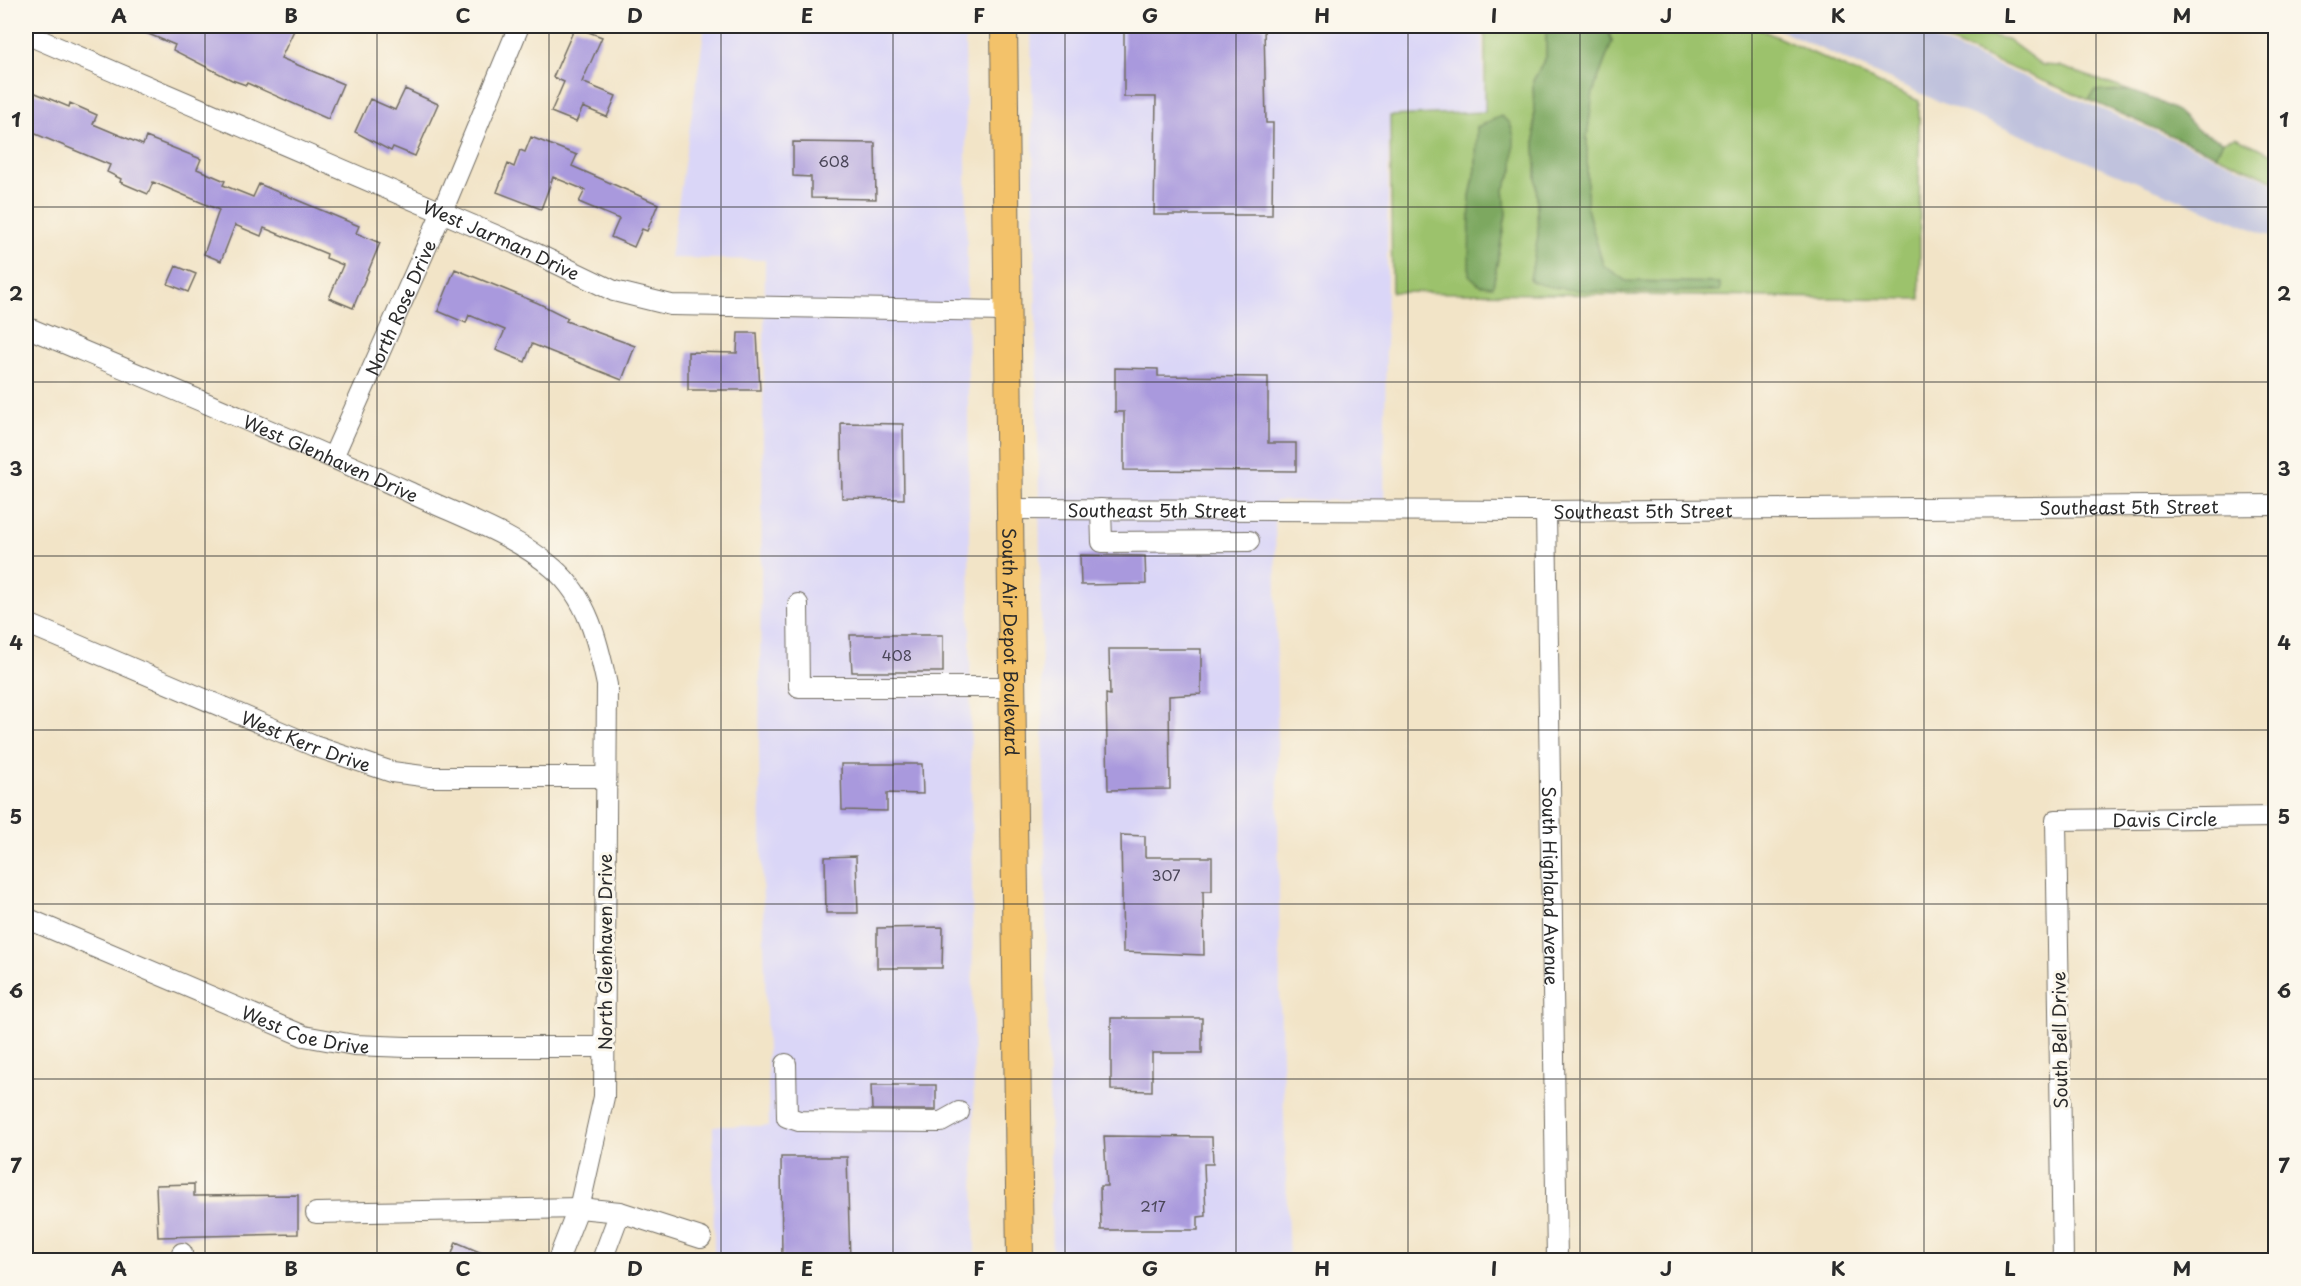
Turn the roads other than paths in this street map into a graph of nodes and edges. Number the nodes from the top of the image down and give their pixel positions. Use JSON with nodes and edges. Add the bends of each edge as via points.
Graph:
{"nodes":[{"id":1,"x":519,"y":26,"type":"edge"},
{"id":2,"x":1004,"y":26,"type":"edge"},
{"id":3,"x":26,"y":34,"type":"edge"},
{"id":4,"x":442,"y":212,"type":"junction"},
{"id":5,"x":1005,"y":311,"type":"junction"},
{"id":6,"x":26,"y":327,"type":"edge"},
{"id":7,"x":333,"y":457,"type":"junction"},
{"id":8,"x":2276,"y":505,"type":"edge"},
{"id":9,"x":1011,"y":509,"type":"junction"},
{"id":10,"x":1101,"y":509,"type":"junction"},
{"id":11,"x":1546,"y":511,"type":"junction"},
{"id":12,"x":1249,"y":541,"type":"dead end"},
{"id":13,"x":798,"y":604,"type":"dead end"},
{"id":14,"x":26,"y":623,"type":"edge"},
{"id":15,"x":597,"y":637,"type":"joint"},
{"id":16,"x":1013,"y":687,"type":"junction"},
{"id":17,"x":604,"y":777,"type":"junction"},
{"id":18,"x":2276,"y":818,"type":"edge"},
{"id":19,"x":2056,"y":820,"type":"joint"},
{"id":20,"x":26,"y":918,"type":"edge"},
{"id":21,"x":604,"y":1047,"type":"junction"},
{"id":22,"x":786,"y":1064,"type":"dead end"},
{"id":23,"x":959,"y":1112,"type":"dead end"},
{"id":24,"x":579,"y":1208,"type":"junction"},
{"id":25,"x":620,"y":1212,"type":"junction"},
{"id":26,"x":316,"y":1213,"type":"dead end"},
{"id":27,"x":701,"y":1238,"type":"dead end"},
{"id":28,"x":558,"y":1260,"type":"edge"},
{"id":29,"x":602,"y":1260,"type":"edge"},
{"id":30,"x":1020,"y":1260,"type":"edge"},
{"id":31,"x":1557,"y":1260,"type":"edge"},
{"id":32,"x":2063,"y":1260,"type":"edge"}],
"edges":[{"from":1,"to":4,"type":"street","name":"North Rose Drive"},
{"from":2,"to":5,"type":"main road","name":"South Air Depot Boulevard"},
{"from":3,"to":4,"type":"street","name":"West Jarman Drive"},
{"from":4,"to":5,"type":"street","name":"West Jarman Drive","via":[[614,291],[671,305]]},
{"from":4,"to":7,"type":"street","name":"North Rose Drive"},
{"from":5,"to":9,"type":"main road","name":"South Air Depot Boulevard"},
{"from":6,"to":7,"type":"street","name":"West Glenhaven Drive"},
{"from":7,"to":15,"type":"street","name":"West Glenhaven Drive","via":[[519,544],[554,568],[585,609]]},
{"from":8,"to":11,"type":"street","name":"Southeast 5th Street"},
{"from":9,"to":10,"type":"street","name":"Southeast 5th Street"},
{"from":9,"to":16,"type":"main road","name":"South Air Depot Boulevard"},
{"from":10,"to":11,"type":"street","name":"Southeast 5th Street"},
{"from":10,"to":12,"type":"street","via":[[1102,542]]},
{"from":11,"to":31,"type":"street","name":"South Highland Avenue"},
{"from":13,"to":16,"type":"street","via":[[799,687]]},
{"from":14,"to":17,"type":"street","name":"West Kerr Drive","via":[[314,746],[392,772],[430,777]]},
{"from":15,"to":17,"type":"street","name":"North Glenhaven Drive","via":[[607,685]]},
{"from":16,"to":30,"type":"main road","name":"South Air Depot Boulevard"},
{"from":17,"to":21,"type":"street","name":"North Glenhaven Drive"},
{"from":18,"to":19,"type":"street","name":"Davis Circle"},
{"from":19,"to":32,"type":"street","name":"South Bell Drive"},
{"from":20,"to":21,"type":"street","name":"West Coe Drive","via":[[304,1036],[354,1045],[396,1047]]},
{"from":21,"to":24,"type":"street","name":"North Glenhaven Drive","via":[[604,1097]]},
{"from":22,"to":23,"type":"street","via":[[788,1117],[799,1121],[941,1122]]},
{"from":24,"to":25,"type":"street"},
{"from":24,"to":26,"type":"street"},
{"from":24,"to":28,"type":"street","name":"North Glenhaven Drive"},
{"from":25,"to":27,"type":"street"},
{"from":25,"to":29,"type":"street"}]}
